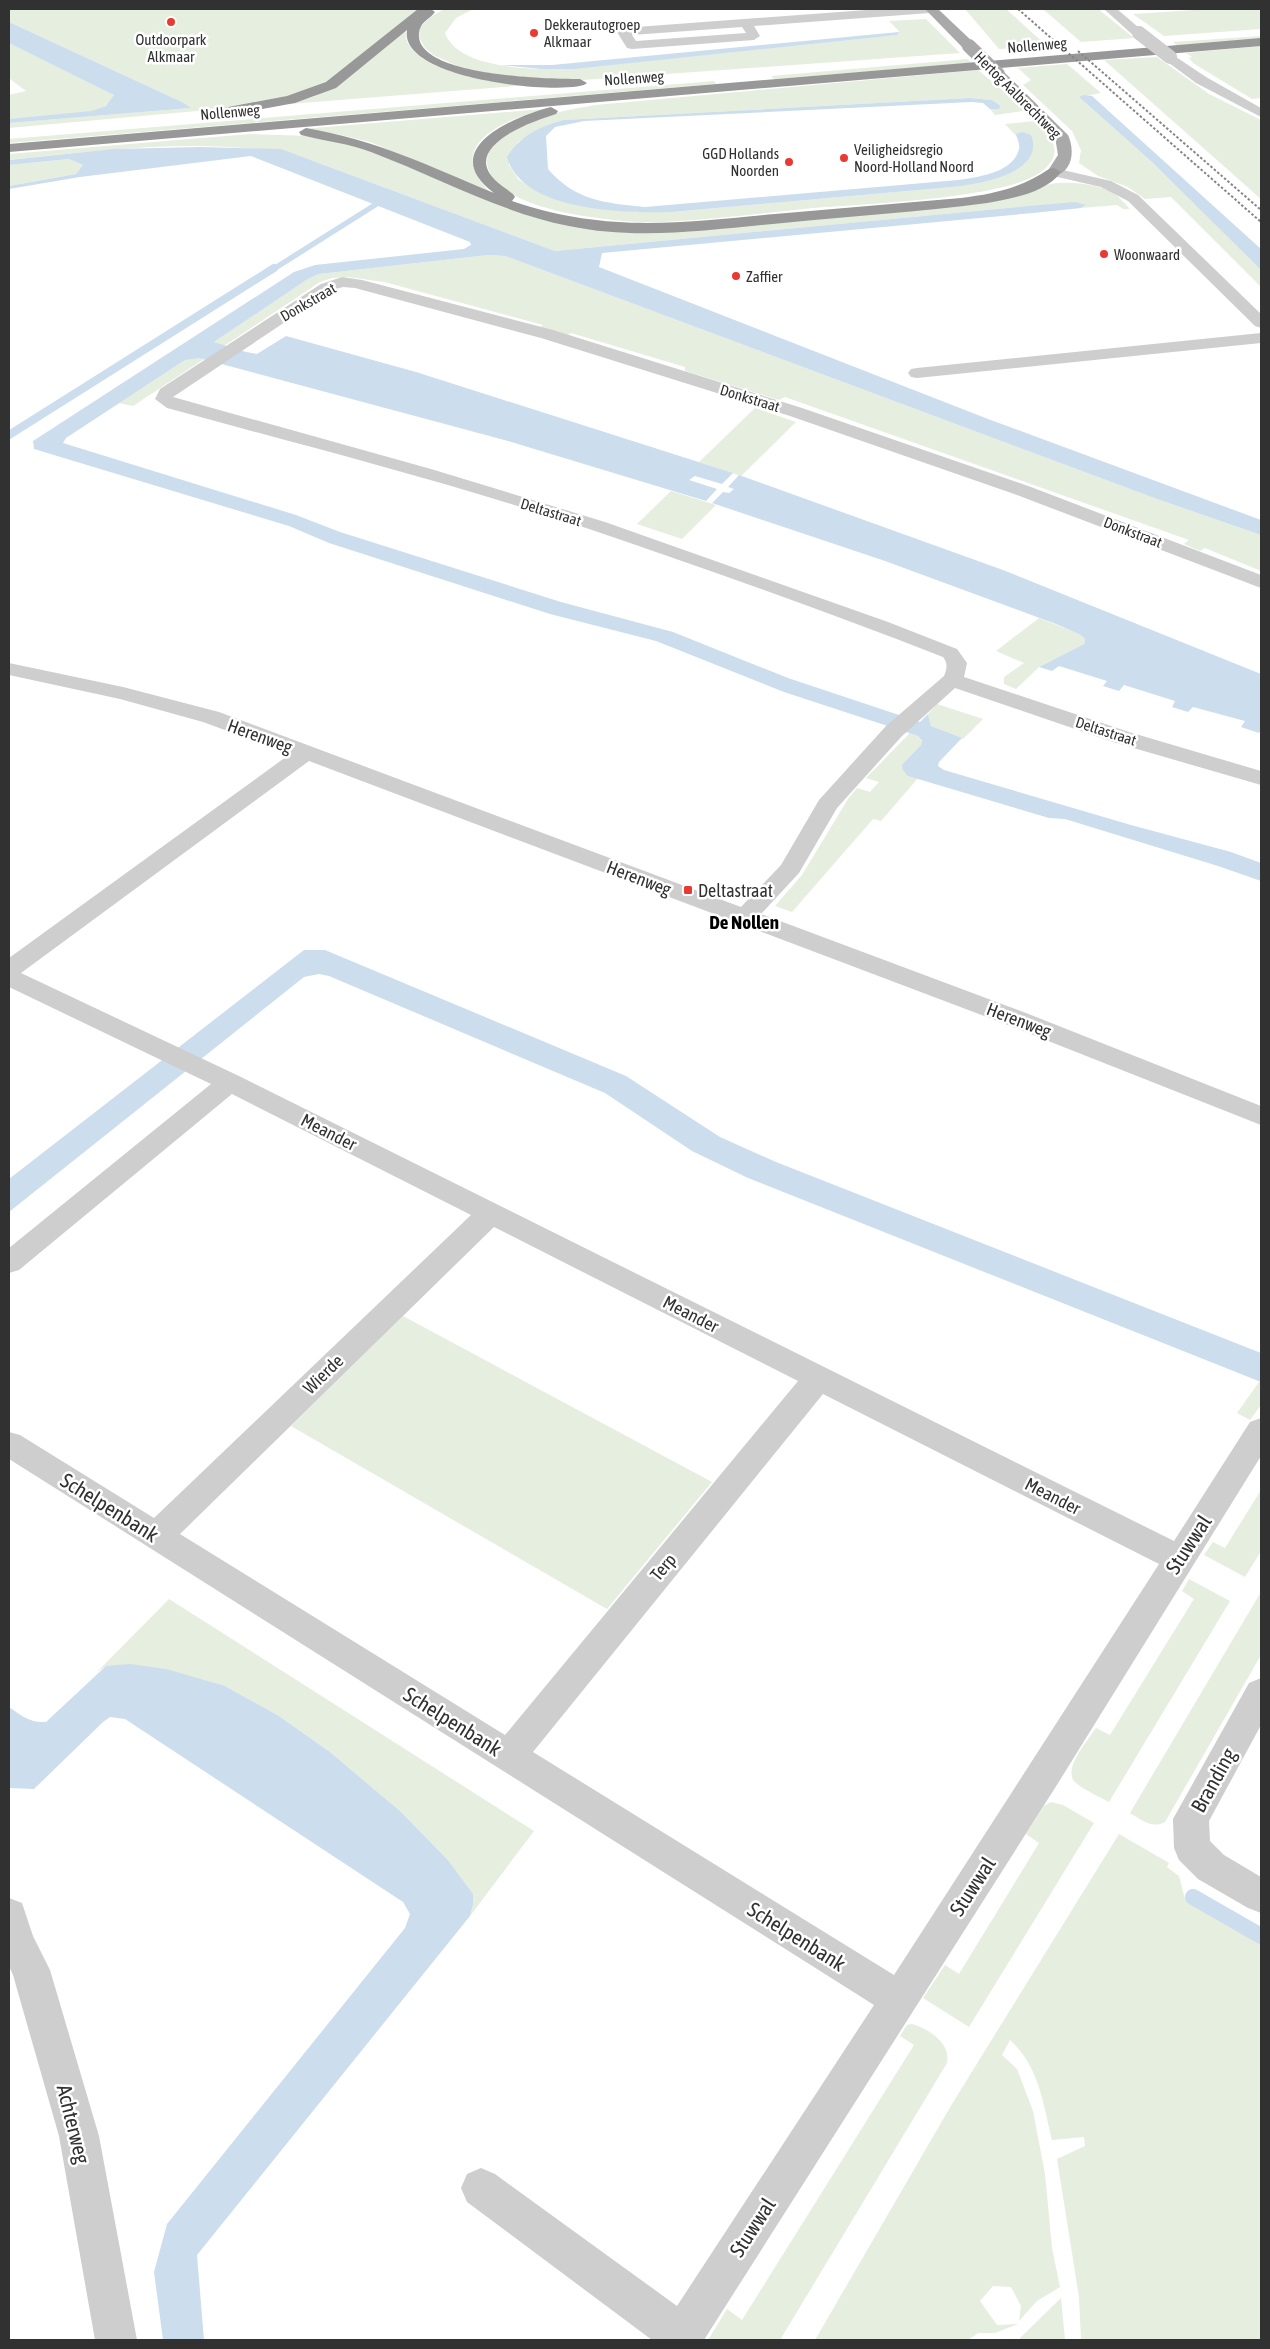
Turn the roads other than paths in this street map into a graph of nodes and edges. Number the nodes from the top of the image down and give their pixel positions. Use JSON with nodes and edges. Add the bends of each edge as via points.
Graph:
{"nodes":[{"id":1,"x":425,"y":9,"type":"edge"},
{"id":2,"x":435,"y":9,"type":"edge"},
{"id":3,"x":931,"y":9,"type":"edge"},
{"id":4,"x":1110,"y":9,"type":"edge"},
{"id":5,"x":905,"y":10,"type":"edge"},
{"id":6,"x":791,"y":14,"type":"edge"},
{"id":7,"x":745,"y":22,"type":"junction"},
{"id":8,"x":1261,"y":32,"type":"edge"},
{"id":9,"x":1261,"y":42,"type":"edge"},
{"id":10,"x":590,"y":82,"type":"dead end"},
{"id":11,"x":626,"y":82,"type":"dead end"},
{"id":12,"x":644,"y":82,"type":"junction"},
{"id":13,"x":686,"y":91,"type":"junction"},
{"id":14,"x":1261,"y":113,"type":"edge"},
{"id":15,"x":112,"y":139,"type":"junction"},
{"id":16,"x":9,"y":148,"type":"edge"},
{"id":17,"x":1054,"y":172,"type":"junction"},
{"id":18,"x":1261,"y":323,"type":"edge"},
{"id":19,"x":1261,"y":338,"type":"edge"},
{"id":20,"x":203,"y":368,"type":"joint"},
{"id":21,"x":917,"y":373,"type":"dead end"},
{"id":22,"x":1261,"y":582,"type":"edge"},
{"id":23,"x":9,"y":669,"type":"edge"},
{"id":24,"x":952,"y":680,"type":"junction"},
{"id":25,"x":306,"y":753,"type":"junction"},
{"id":26,"x":1261,"y":778,"type":"edge"},
{"id":27,"x":744,"y":918,"type":"junction"},
{"id":28,"x":9,"y":970,"type":"edge"},
{"id":29,"x":9,"y":977,"type":"edge"},
{"id":30,"x":230,"y":1082,"type":"junction"},
{"id":31,"x":1261,"y":1116,"type":"edge"},
{"id":32,"x":490,"y":1214,"type":"junction"},
{"id":33,"x":9,"y":1263,"type":"edge"},
{"id":34,"x":818,"y":1378,"type":"junction"},
{"id":35,"x":1261,"y":1430,"type":"edge"},
{"id":36,"x":9,"y":1444,"type":"edge"},
{"id":37,"x":157,"y":1536,"type":"junction"},
{"id":38,"x":1179,"y":1559,"type":"junction"},
{"id":39,"x":1261,"y":1693,"type":"edge"},
{"id":40,"x":509,"y":1756,"type":"junction"},
{"id":41,"x":1261,"y":1896,"type":"edge"},
{"id":42,"x":9,"y":1915,"type":"edge"},
{"id":43,"x":898,"y":1999,"type":"junction"},
{"id":44,"x":481,"y":2188,"type":"dead end"},
{"id":45,"x":681,"y":2338,"type":"edge"},
{"id":46,"x":116,"y":2340,"type":"edge"}],
"edges":[{"from":1,"to":12,"type":"highway","name":"Nollenweg","via":[[325,88],[270,105],[209,115]]},
{"from":2,"to":10,"type":"highway","via":[[419,20],[412,37],[418,49],[438,62],[495,78],[553,83]]},
{"from":3,"to":5,"type":"street"},
{"from":3,"to":17,"type":"main road","name":"Hertog Aalbrechtweg","bridge":true,"via":[[1061,135],[1067,150],[1065,159]]},
{"from":4,"to":14,"type":"street","bridge":true,"via":[[1201,80]]},
{"from":5,"to":6,"type":"street"},
{"from":6,"to":7,"type":"street"},
{"from":7,"to":7,"type":"street","via":[[651,30],[623,32],[632,45],[754,36]]},
{"from":8,"to":12,"type":"highway","name":"Nollenweg"},
{"from":9,"to":13,"type":"highway","name":"Nollenweg"},
{"from":11,"to":12,"type":"highway"},
{"from":13,"to":15,"type":"highway","name":"Nollenweg"},
{"from":13,"to":17,"type":"highway","via":[[573,106],[525,119],[491,138],[479,158],[479,168],[489,185],[499,192],[543,211],[602,222],[654,224],[699,223],[973,196]]},
{"from":15,"to":16,"type":"highway","name":"Nollenweg"},
{"from":15,"to":17,"type":"highway","via":[[269,131],[325,135],[370,147],[539,215],[570,222],[638,228],[697,226],[977,200],[1026,190]]},
{"from":17,"to":18,"type":"street","via":[[1106,184],[1133,198]]},
{"from":19,"to":21,"type":"street"},
{"from":20,"to":22,"type":"street","name":"Donkstraat","via":[[327,287],[342,282],[356,283],[547,334],[796,412],[1040,497]]},
{"from":20,"to":24,"type":"street","name":"Deltastraat","via":[[166,393],[164,399],[598,526],[872,622],[950,653],[958,665],[958,672]]},
{"from":23,"to":25,"type":"street","name":"Herenweg","via":[[155,701]]},
{"from":24,"to":26,"type":"street","name":"Deltastraat","via":[[1121,737]]},
{"from":24,"to":27,"type":"street","via":[[894,731],[827,805],[791,868]]},
{"from":25,"to":27,"type":"street","name":"Herenweg"},
{"from":25,"to":28,"type":"street"},
{"from":27,"to":31,"type":"street","name":"Herenweg","via":[[1008,1016]]},
{"from":29,"to":30,"type":"street","name":"Meander"},
{"from":30,"to":32,"type":"street","name":"Meander"},
{"from":30,"to":33,"type":"street"},
{"from":32,"to":34,"type":"street","name":"Meander"},
{"from":32,"to":37,"type":"street","name":"Wierde"},
{"from":34,"to":38,"type":"street","name":"Meander"},
{"from":34,"to":40,"type":"street","name":"Terp"},
{"from":35,"to":38,"type":"street","name":"Stuwwal"},
{"from":36,"to":37,"type":"street","name":"Schelpenbank"},
{"from":37,"to":40,"type":"street","name":"Schelpenbank"},
{"from":38,"to":43,"type":"street","name":"Stuwwal","via":[[1043,1777]]},
{"from":39,"to":41,"type":"street","name":"Branding","via":[[1191,1819],[1192,1848],[1211,1867]]},
{"from":40,"to":43,"type":"street","name":"Schelpenbank"},
{"from":42,"to":46,"type":"street","name":"Achterweg","via":[[15,1940],[31,1970],[79,2136]]},
{"from":43,"to":45,"type":"street","name":"Stuwwal"},
{"from":44,"to":45,"type":"street"}]}
